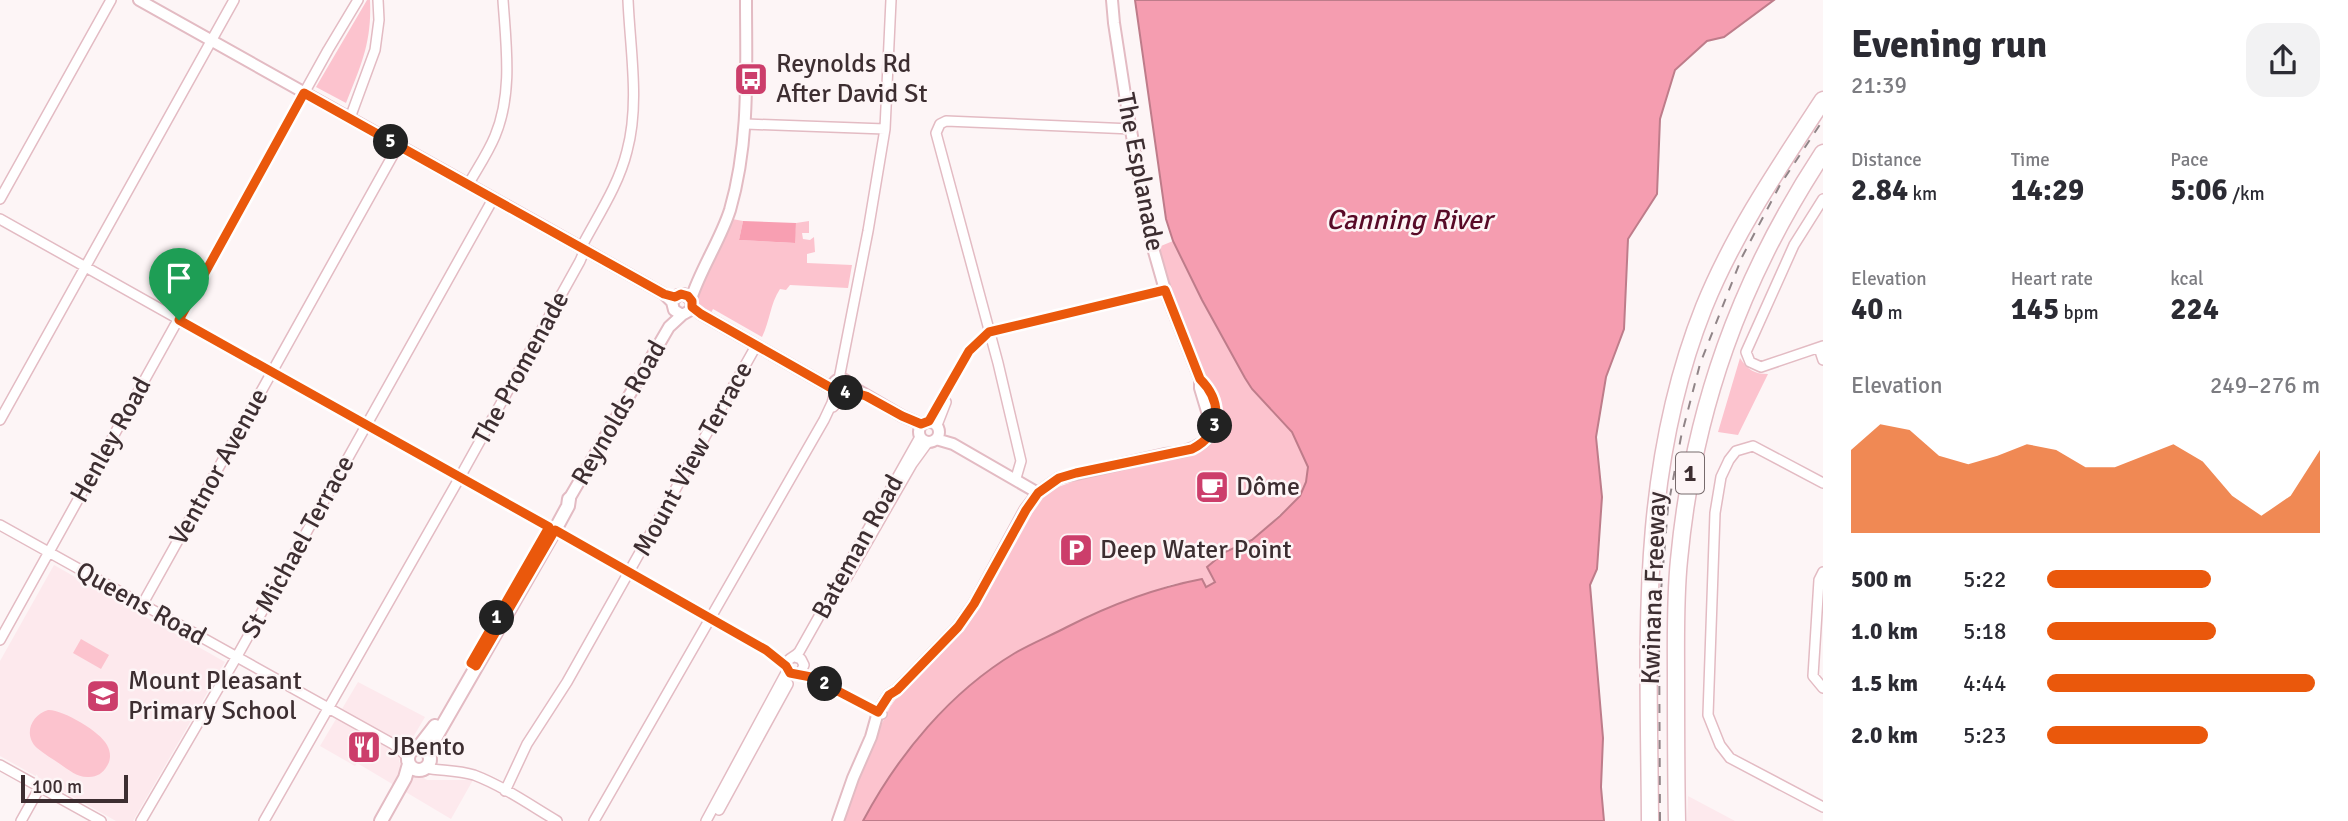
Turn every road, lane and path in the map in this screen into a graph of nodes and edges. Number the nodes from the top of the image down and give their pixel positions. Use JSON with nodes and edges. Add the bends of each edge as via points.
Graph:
{"nodes":[{"id":1,"x":111,"y":0,"type":"edge"},
{"id":2,"x":139,"y":0,"type":"edge"},
{"id":3,"x":234,"y":0,"type":"edge"},
{"id":4,"x":358,"y":0,"type":"edge"},
{"id":5,"x":378,"y":0,"type":"edge"},
{"id":6,"x":503,"y":0,"type":"edge"},
{"id":7,"x":628,"y":0,"type":"edge"},
{"id":8,"x":746,"y":0,"type":"edge"},
{"id":9,"x":891,"y":0,"type":"edge"},
{"id":10,"x":1112,"y":0,"type":"edge"},
{"id":11,"x":212,"y":41,"type":"junction"},
{"id":12,"x":304,"y":93,"type":"junction"},
{"id":13,"x":1823,"y":100,"type":"edge"},
{"id":14,"x":351,"y":118,"type":"junction"},
{"id":15,"x":746,"y":124,"type":"junction"},
{"id":16,"x":885,"y":129,"type":"junction"},
{"id":17,"x":1132,"y":130,"type":"junction"},
{"id":18,"x":398,"y":146,"type":"junction"},
{"id":19,"x":1823,"y":153,"type":"edge"},
{"id":20,"x":468,"y":185,"type":"junction"},
{"id":21,"x":1823,"y":199,"type":"edge"},
{"id":22,"x":0,"y":200,"type":"edge"},
{"id":23,"x":494,"y":200,"type":"junction"},
{"id":24,"x":0,"y":219,"type":"edge"},
{"id":25,"x":583,"y":248,"type":"junction"},
{"id":26,"x":86,"y":268,"type":"junction"},
{"id":27,"x":1165,"y":290,"type":"junction"},
{"id":28,"x":682,"y":304,"type":"junction"},
{"id":29,"x":179,"y":320,"type":"junction"},
{"id":30,"x":990,"y":335,"type":"junction"},
{"id":31,"x":756,"y":346,"type":"junction"},
{"id":32,"x":981,"y":346,"type":"junction"},
{"id":33,"x":1821,"y":347,"type":"edge"},
{"id":34,"x":1823,"y":360,"type":"edge"},
{"id":35,"x":998,"y":363,"type":"junction"},
{"id":36,"x":272,"y":372,"type":"junction"},
{"id":37,"x":841,"y":387,"type":"junction"},
{"id":38,"x":0,"y":420,"type":"edge"},
{"id":39,"x":366,"y":425,"type":"junction"},
{"id":40,"x":929,"y":431,"type":"junction"},
{"id":41,"x":460,"y":477,"type":"junction"},
{"id":42,"x":1016,"y":478,"type":"junction"},
{"id":43,"x":1823,"y":483,"type":"edge"},
{"id":44,"x":1038,"y":493,"type":"junction"},
{"id":45,"x":569,"y":499,"type":"joint"},
{"id":46,"x":0,"y":525,"type":"edge"},
{"id":47,"x":552,"y":529,"type":"junction"},
{"id":48,"x":49,"y":553,"type":"junction"},
{"id":49,"x":629,"y":572,"type":"junction"},
{"id":50,"x":1823,"y":572,"type":"edge"},
{"id":51,"x":142,"y":605,"type":"junction"},
{"id":52,"x":711,"y":618,"type":"junction"},
{"id":53,"x":0,"y":640,"type":"edge"},
{"id":54,"x":236,"y":658,"type":"junction"},
{"id":55,"x":795,"y":666,"type":"junction"},
{"id":56,"x":1823,"y":688,"type":"edge"},
{"id":57,"x":328,"y":709,"type":"junction"},
{"id":58,"x":880,"y":713,"type":"junction"},
{"id":59,"x":419,"y":759,"type":"junction"},
{"id":60,"x":0,"y":765,"type":"edge"},
{"id":61,"x":40,"y":787,"type":"junction"},
{"id":62,"x":505,"y":790,"type":"junction"},
{"id":63,"x":1823,"y":807,"type":"edge"},
{"id":64,"x":21,"y":821,"type":"edge"},
{"id":65,"x":101,"y":821,"type":"edge"},
{"id":66,"x":141,"y":821,"type":"edge"},
{"id":67,"x":264,"y":821,"type":"edge"},
{"id":68,"x":381,"y":821,"type":"edge"},
{"id":69,"x":387,"y":821,"type":"edge"},
{"id":70,"x":557,"y":821,"type":"edge"},
{"id":71,"x":594,"y":821,"type":"edge"},
{"id":72,"x":706,"y":821,"type":"edge"},
{"id":73,"x":713,"y":821,"type":"edge"},
{"id":74,"x":838,"y":821,"type":"edge"},
{"id":75,"x":1650,"y":821,"type":"edge"},
{"id":76,"x":1677,"y":821,"type":"edge"}],
"edges":[{"from":1,"to":22,"type":"street"},
{"from":2,"to":11,"type":"street"},
{"from":3,"to":11,"type":"street"},
{"from":4,"to":12,"type":"street","name":"Henley Road"},
{"from":5,"to":14,"type":"street","via":[[375,50]]},
{"from":6,"to":20,"type":"street","via":[[507,82],[501,116],[495,137]]},
{"from":7,"to":25,"type":"street","name":"The Promenade","via":[[631,133],[622,169]]},
{"from":8,"to":15,"type":"street","name":"Reynolds Road"},
{"from":9,"to":16,"type":"street"},
{"from":10,"to":17,"type":"street","name":"The Esplanade"},
{"from":11,"to":12,"type":"street"},
{"from":11,"to":26,"type":"street"},
{"from":12,"to":14,"type":"street"},
{"from":12,"to":29,"type":"street","name":"Henley Road"},
{"from":13,"to":75,"type":"highway","name":"Kwinana Freeway","number":"1","via":[[1725,261],[1687,355],[1666,433],[1650,568]]},
{"from":14,"to":18,"type":"street"},
{"from":15,"to":16,"type":"street"},
{"from":15,"to":28,"type":"street","name":"Reynolds Road","via":[[730,209]]},
{"from":16,"to":37,"type":"street"},
{"from":17,"to":27,"type":"street","name":"The Esplanade","via":[[1151,241]]},
{"from":17,"to":30,"type":"street","via":[[940,124],[936,133]]},
{"from":18,"to":20,"type":"street"},
{"from":18,"to":36,"type":"street","name":"Ventnor Avenue"},
{"from":19,"to":76,"type":"highway","name":"Kwinana Freeway","number":"1","via":[[1754,275],[1716,371],[1697,441],[1677,591]]},
{"from":20,"to":23,"type":"street"},
{"from":21,"to":33,"type":"street","via":[[1794,246],[1746,352],[1750,362],[1761,367]]},
{"from":23,"to":25,"type":"street"},
{"from":23,"to":39,"type":"street","name":"St Michael Terrace"},
{"from":24,"to":26,"type":"street"},
{"from":25,"to":28,"type":"street"},
{"from":25,"to":41,"type":"street","name":"The Promenade","via":[[580,261]]},
{"from":26,"to":29,"type":"street"},
{"from":26,"to":38,"type":"street"},
{"from":27,"to":30,"type":"street","name":"Bateman Road"},
{"from":27,"to":44,"type":"street","name":"The Esplanade","via":[[1200,379],[1212,396],[1214,429],[1192,449],[1059,478]]},
{"from":28,"to":31,"type":"street"},
{"from":28,"to":45,"type":"street","name":"Reynolds Road"},
{"from":29,"to":36,"type":"street"},
{"from":29,"to":48,"type":"street","name":"Henley Road"},
{"from":30,"to":32,"type":"street","name":"Bateman Road"},
{"from":30,"to":35,"type":"street"},
{"from":30,"to":40,"type":"street","name":"Bateman Road","via":[[969,351]]},
{"from":31,"to":37,"type":"street","via":[[812,378]]},
{"from":31,"to":49,"type":"street","name":"Mount View Terrace"},
{"from":32,"to":35,"type":"street"},
{"from":32,"to":40,"type":"street","name":"Bateman Road"},
{"from":33,"to":34,"type":"street"},
{"from":35,"to":42,"type":"street","via":[[1021,461]]},
{"from":36,"to":39,"type":"street"},
{"from":36,"to":51,"type":"street","name":"Ventnor Avenue"},
{"from":37,"to":40,"type":"street"},
{"from":37,"to":52,"type":"street"},
{"from":39,"to":41,"type":"street"},
{"from":39,"to":54,"type":"street","name":"St Michael Terrace"},
{"from":40,"to":42,"type":"street"},
{"from":40,"to":55,"type":"street","name":"Bateman Road"},
{"from":41,"to":47,"type":"street"},
{"from":41,"to":57,"type":"street","name":"The Promenade"},
{"from":42,"to":44,"type":"street"},
{"from":43,"to":63,"type":"street","via":[[1752,446],[1736,451],[1729,460],[1715,513],[1708,715],[1730,758]]},
{"from":44,"to":58,"type":"street","name":"The Esplanade","via":[[958,627],[889,695]]},
{"from":45,"to":47,"type":"main road","name":"Reynolds Road"},
{"from":46,"to":48,"type":"street","name":"Queens Road"},
{"from":47,"to":49,"type":"street"},
{"from":47,"to":59,"type":"main road","name":"Reynolds Road"},
{"from":48,"to":51,"type":"street","name":"Queens Road"},
{"from":48,"to":53,"type":"street","name":"Henley Road"},
{"from":49,"to":52,"type":"street"},
{"from":49,"to":62,"type":"street","name":"Mount View Terrace","via":[[527,744]]},
{"from":50,"to":56,"type":"street","via":[[1813,676]]},
{"from":51,"to":54,"type":"street","name":"Queens Road"},
{"from":52,"to":55,"type":"street"},
{"from":52,"to":71,"type":"street"},
{"from":54,"to":57,"type":"street","name":"Queens Road"},
{"from":54,"to":66,"type":"street","name":"St Michael Terrace"},
{"from":55,"to":58,"type":"street"},
{"from":55,"to":72,"type":"street","name":"Bateman Road"},
{"from":55,"to":73,"type":"street","name":"Bateman Road"},
{"from":57,"to":59,"type":"street","name":"Queens Road"},
{"from":57,"to":67,"type":"street","name":"The Promenade"},
{"from":58,"to":74,"type":"street","name":"The Esplanade"},
{"from":59,"to":62,"type":"street","name":"Queens Road"},
{"from":59,"to":68,"type":"main road","name":"Reynolds Road"},
{"from":59,"to":69,"type":"main road","name":"Reynolds Road"},
{"from":60,"to":61,"type":"street"},
{"from":61,"to":64,"type":"street"},
{"from":61,"to":65,"type":"street"},
{"from":62,"to":70,"type":"street","name":"Queens Road"}]}
